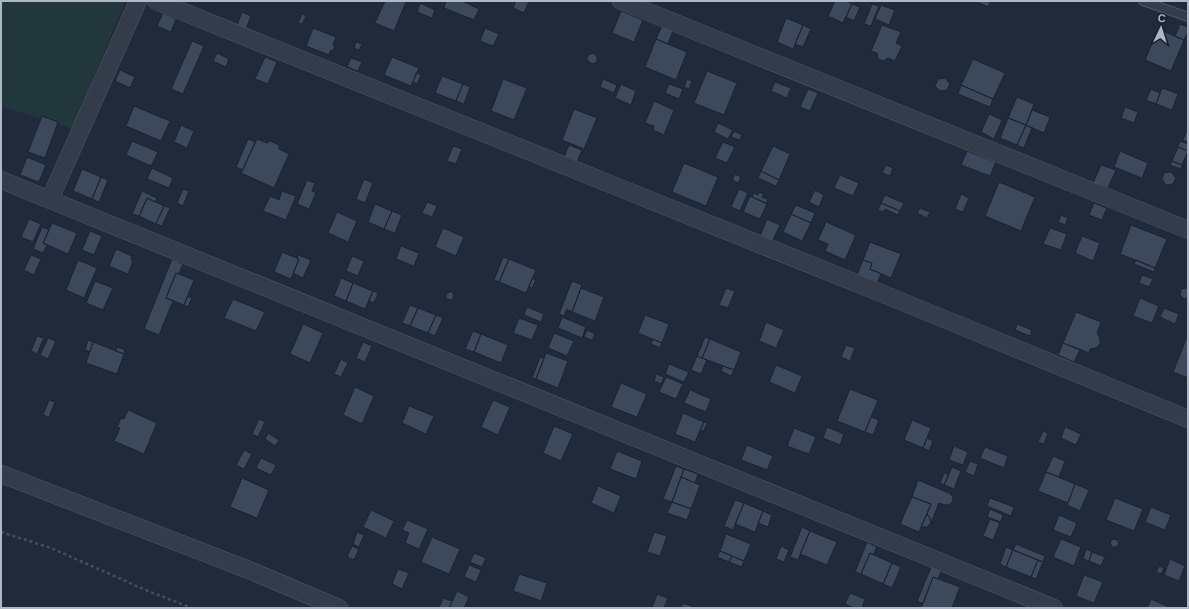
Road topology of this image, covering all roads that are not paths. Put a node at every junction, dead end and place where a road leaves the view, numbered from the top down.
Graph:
1 (138, 1) edge
2 (156, 1) edge
3 (621, 1) edge
4 (1143, 1) edge
5 (1188, 17) edge
6 (1, 180) edge
7 (50, 199) junction
8 (1188, 230) edge
9 (1188, 419) edge
10 (1, 474) edge
11 (340, 608) edge
12 (1054, 608) edge

1 - 7 street
2 - 9 street
3 - 8 street
4 - 5 lane
6 - 7 street
7 - 12 street
10 - 11 street

